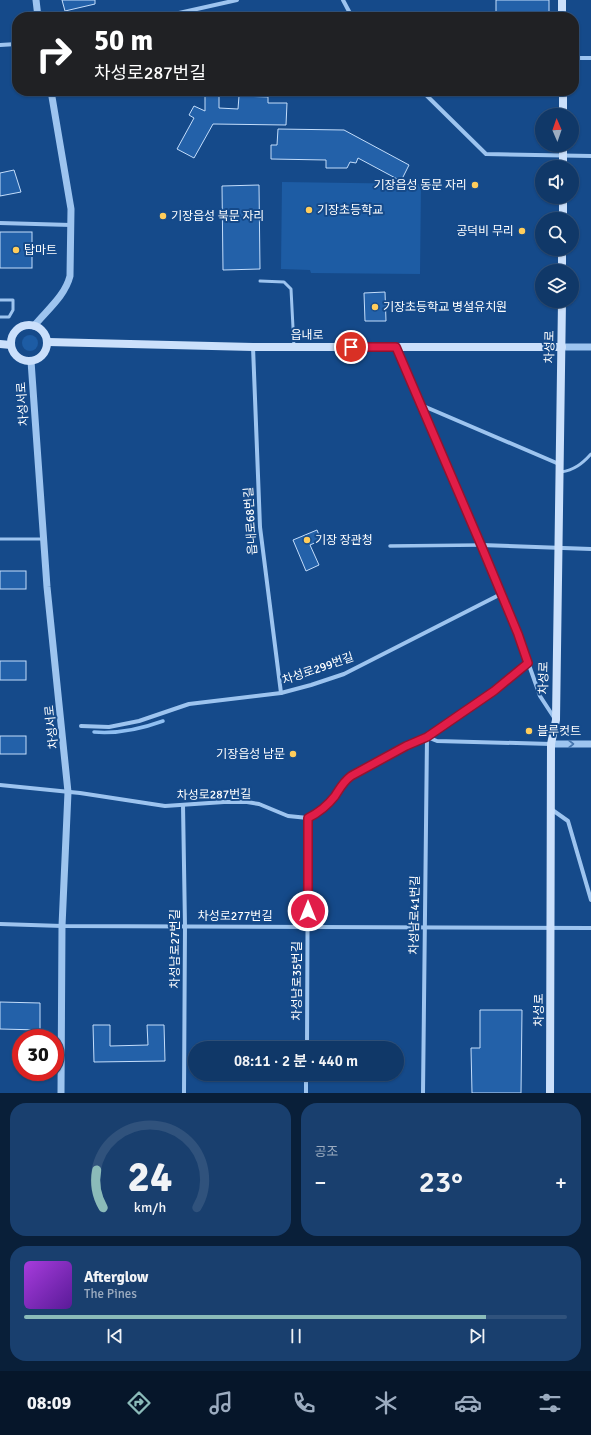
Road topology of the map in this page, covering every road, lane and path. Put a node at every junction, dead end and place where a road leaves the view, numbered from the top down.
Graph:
1 (36, 0) edge
2 (236, 0) edge
3 (343, 0) edge
4 (562, 0) edge
5 (37, 12) edge
6 (183, 12) edge
7 (349, 12) edge
8 (562, 12) edge
9 (12, 44) edge
10 (0, 45) edge
11 (579, 58) edge
12 (591, 58) edge
13 (52, 96) edge
14 (427, 96) edge
15 (563, 96) edge
16 (563, 108) edge
17 (563, 152) edge
18 (563, 156) junction
19 (591, 156) edge
20 (563, 160) edge
21 (0, 223) edge
22 (72, 225) junction
23 (260, 281) dead end
24 (0, 300) edge
25 (562, 308) edge
26 (0, 317) edge
27 (34, 326) junction
28 (48, 342) junction
29 (0, 344) edge
30 (11, 345) junction
31 (253, 347) junction
32 (294, 347) junction
33 (396, 347) junction
34 (562, 347) junction
35 (591, 347) edge
36 (31, 361) junction
37 (420, 404) junction
38 (591, 454) edge
39 (560, 468) junction
40 (0, 538) edge
41 (44, 539) junction
42 (481, 545) junction
43 (390, 546) dead end
44 (558, 548) junction
45 (591, 549) edge
46 (501, 594) junction
47 (528, 663) junction
48 (280, 693) junction
49 (556, 720) junction
50 (81, 726) dead end
51 (427, 737) junction
52 (552, 744) junction
53 (591, 744) edge
54 (0, 785) edge
55 (68, 792) junction
56 (184, 805) junction
57 (551, 808) junction
58 (308, 818) junction
59 (591, 900) edge
60 (0, 924) edge
61 (62, 926) junction
62 (186, 926) junction
63 (308, 926) junction
64 (424, 927) junction
65 (551, 927) junction
66 (591, 928) edge
67 (307, 1041) edge
68 (306, 1081) edge
69 (61, 1093) edge
70 (184, 1093) edge
71 (306, 1093) edge
72 (424, 1093) edge
73 (550, 1093) edge

1 - 5 street
2 - 6 street
3 - 7 street
4 - 8 main road
9 - 10 street
11 - 12 street
13 - 22 street
14 - 18 street
15 - 16 main road
17 - 18 main road
18 - 19 street
18 - 20 main road
21 - 22 street
22 - 27 street
23 - 32 lane
24 - 26 lane
25 - 34 main road, 차성로
27 - 28 main road
27 - 30 main road
28 - 31 main road, 읍내로
28 - 36 main road
29 - 30 main road
30 - 36 main road
31 - 32 main road, 읍내로
31 - 48 street, 읍내로68번길
32 - 33 main road, 읍내로
33 - 34 main road, 읍내로
33 - 37 street
34 - 35 street, 읍내로
34 - 39 main road, 차성로
36 - 41 street, 차성서로
37 - 39 street
37 - 42 street
38 - 39 lane
39 - 44 main road, 차성로
40 - 41 lane
41 - 55 street, 차성서로
42 - 43 street
42 - 44 street
42 - 46 street
44 - 45 street
44 - 49 main road, 차성로
46 - 47 street
46 - 48 street, 차성로299번길
47 - 49 street
47 - 51 street
48 - 50 street, 차성로299번길
49 - 52 main road, 차성로
51 - 52 street
51 - 58 street
51 - 64 street, 차성남로41번길
52 -> 53 street
52 - 57 main road, 차성로
54 - 55 street, 차성로287번길
55 - 56 street, 차성로287번길
55 - 61 street, 차성서로
56 - 58 street, 차성로287번길
56 - 62 street, 차성남로27번길
57 - 59 street
57 - 65 main road, 차성로
58 - 63 street, 차성남로35번길
60 - 61 street, 차성로277번길
61 - 62 street, 차성로277번길
61 - 69 street, 차성서로
62 - 63 street, 차성로277번길
62 - 70 street, 차성남로27번길
63 - 64 street, 차성로277번길
63 - 67 street, 차성남로35번길
64 - 65 street, 차성로277번길
64 - 72 street, 차성남로41번길
65 - 66 street
65 - 73 main road, 차성로
68 - 71 street

